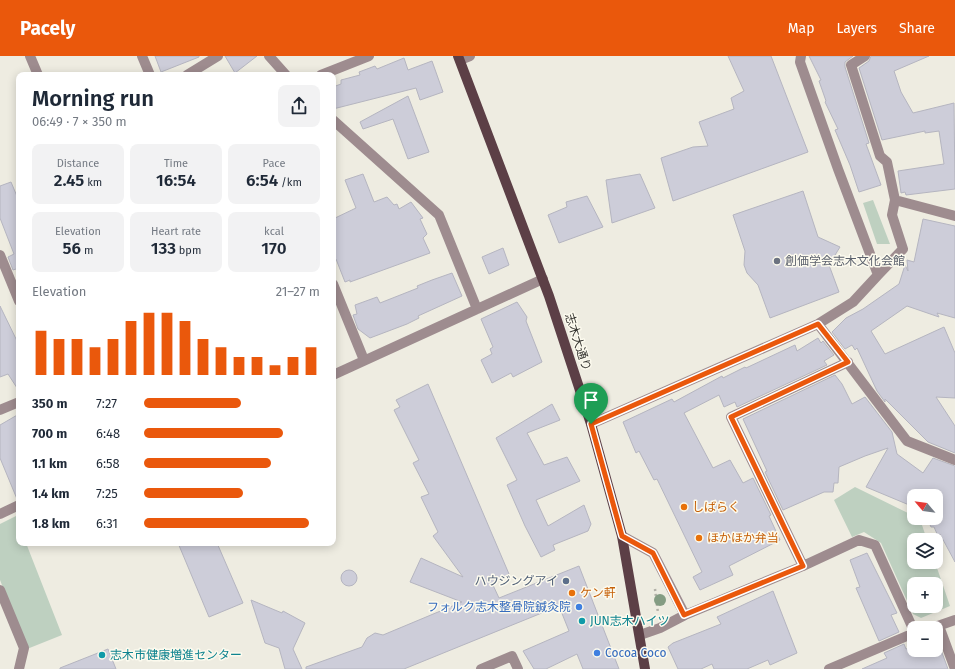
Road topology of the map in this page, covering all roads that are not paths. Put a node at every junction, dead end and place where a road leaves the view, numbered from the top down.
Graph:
1 (30, 56) edge
2 (142, 56) edge
3 (218, 56) edge
4 (269, 56) edge
5 (369, 56) edge
6 (801, 56) edge
7 (865, 56) edge
8 (462, 57) edge
9 (350, 59) edge
10 (37, 72) edge
11 (149, 72) edge
12 (193, 72) edge
13 (283, 72) edge
14 (326, 72) edge
15 (336, 123) edge
16 (895, 200) junction
17 (955, 216) edge
18 (0, 255) edge
19 (878, 275) junction
20 (543, 279) junction
21 (336, 291) edge
22 (16, 294) edge
23 (477, 309) junction
24 (818, 324) junction
25 (364, 360) junction
26 (848, 362) junction
27 (336, 374) edge
28 (16, 403) edge
29 (0, 410) edge
30 (591, 424) junction
31 (955, 460) edge
32 (16, 506) edge
33 (0, 514) edge
34 (622, 536) junction
35 (803, 566) junction
36 (0, 590) edge
37 (684, 615) junction
38 (955, 620) edge
39 (909, 621) edge
40 (943, 624) edge
41 (640, 635) junction
42 (907, 635) edge
43 (943, 642) edge
44 (20, 669) edge
45 (481, 669) edge
46 (518, 669) edge
47 (645, 669) edge
48 (829, 669) edge
49 (955, 669) edge

1 - 10 street
2 - 11 street
3 - 12 street
4 - 13 street
5 - 9 street
6 - 19 street
7 - 16 street
8 - 20 main road, 志木大通り
9 - 14 street
15 - 23 street
16 - 17 street
16 - 19 street
18 - 22 street
19 - 24 street
20 - 23 street
20 - 30 main road, 志木大通り
21 - 25 street
23 - 25 street
24 - 26 street
24 - 30 street
25 - 27 street
26 - 31 street
26 - 35 street
28 - 29 street
30 - 34 main road, 志木大通り
32 - 33 street
34 - 37 street
34 - 41 main road, 志木大通り
35 - 37 street
35 - 39 street
36 - 44 street
37 - 41 street
38 - 40 street
41 - 47 main road, 志木大通り
42 - 48 street
43 - 49 street
45 - 46 street

